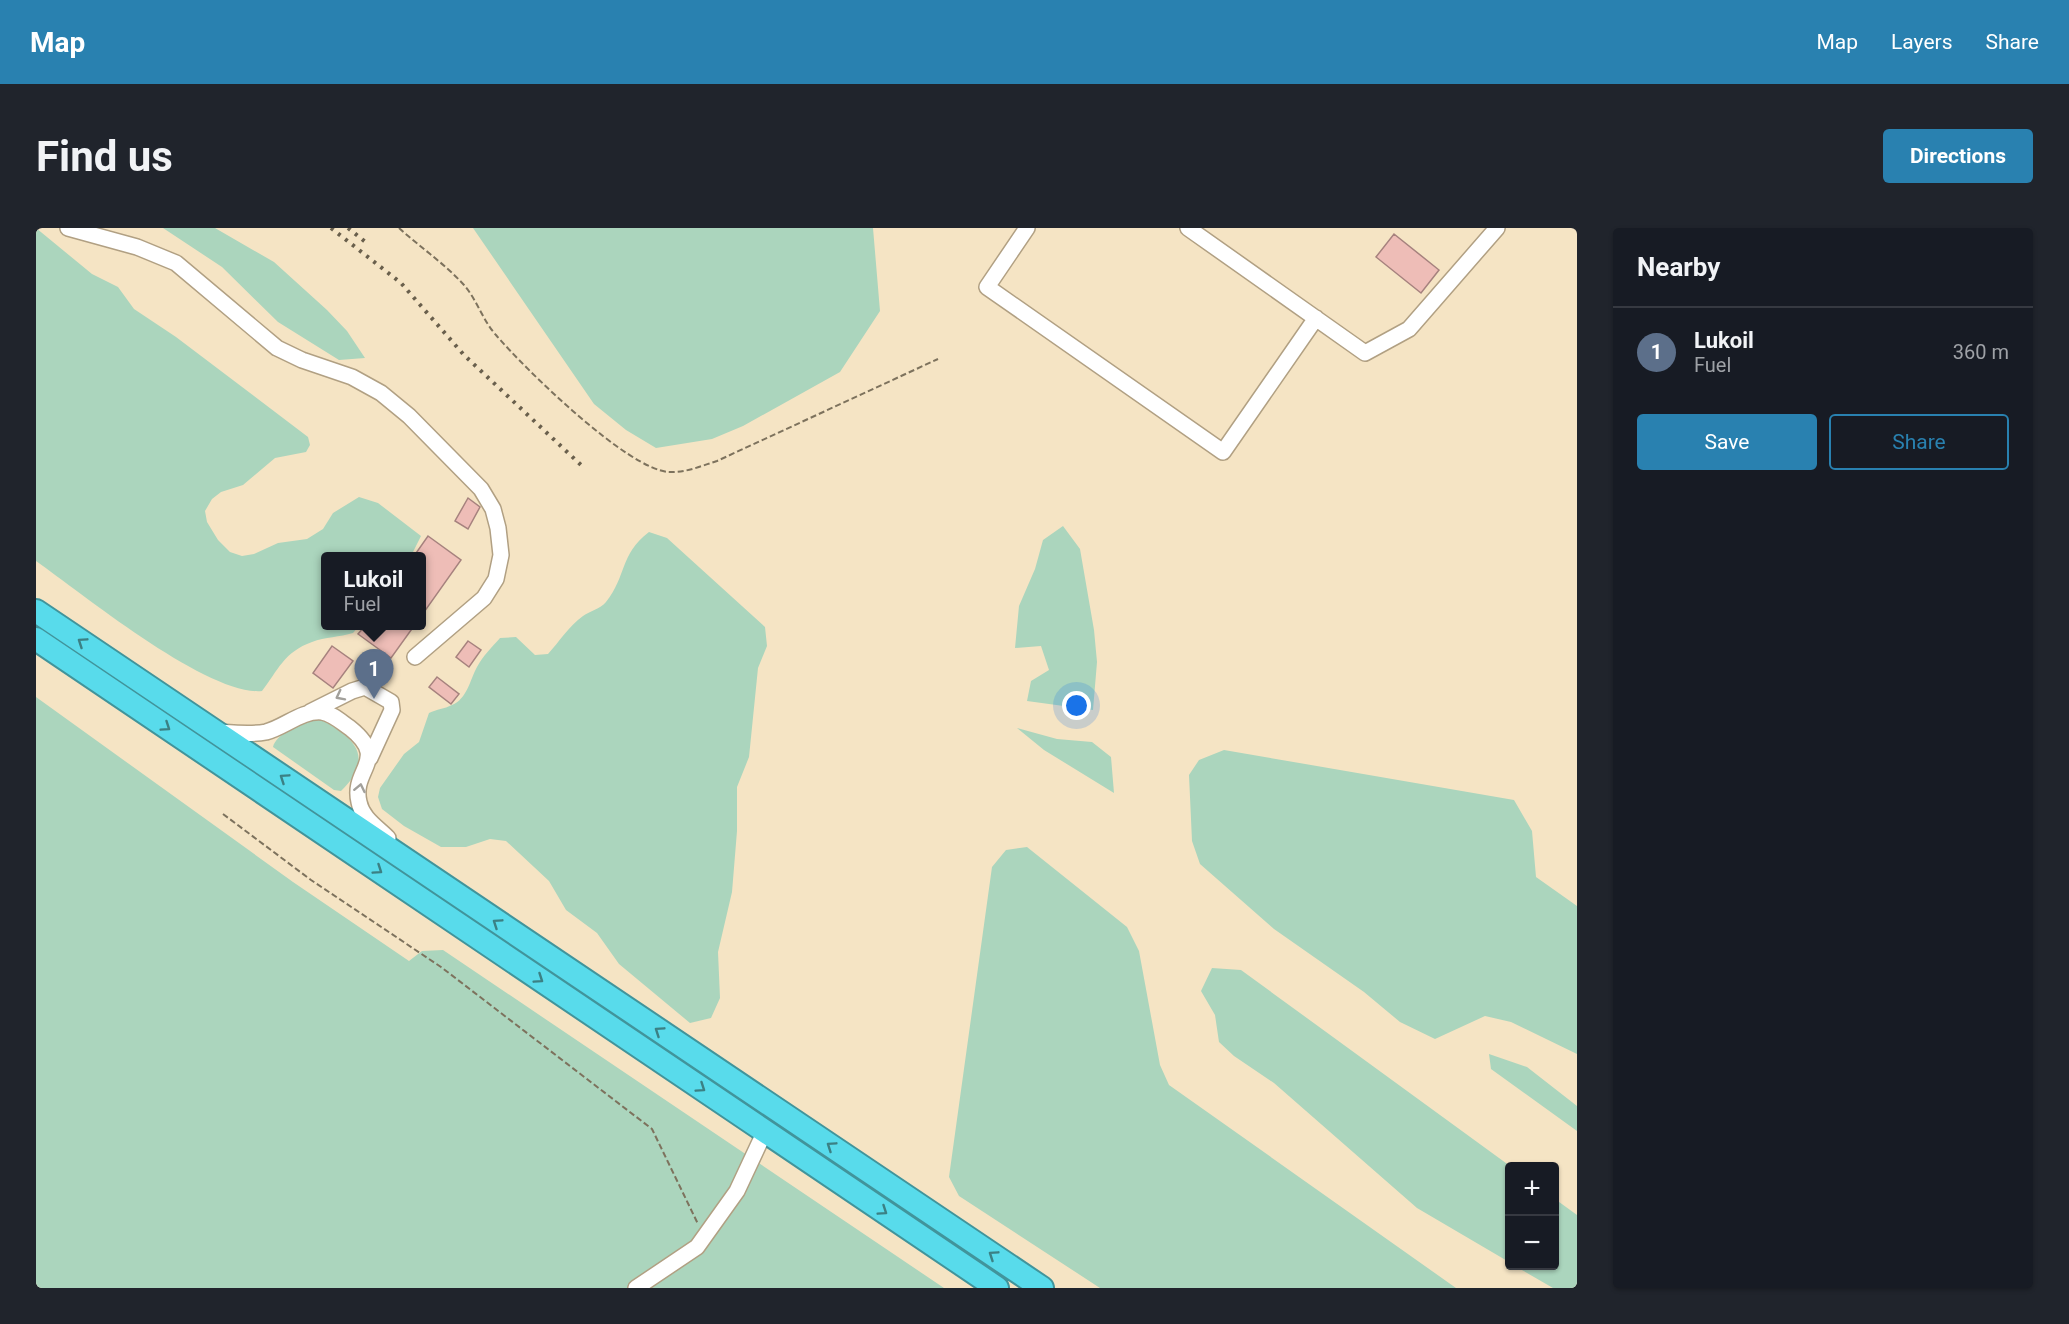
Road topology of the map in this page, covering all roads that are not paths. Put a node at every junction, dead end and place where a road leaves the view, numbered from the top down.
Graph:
1 (68, 228) edge
2 (1027, 228) edge
3 (1188, 228) edge
4 (1497, 228) edge
5 (1316, 318) junction
6 (36, 611) edge
7 (36, 639) edge
8 (415, 657) dead end
9 (306, 714) junction
10 (217, 732) junction
11 (369, 761) junction
12 (431, 879) junction
13 (765, 1131) junction
14 (636, 1288) edge
15 (998, 1288) edge
16 (1041, 1288) edge

1 - 8 lane
2 - 5 lane
3 - 5 lane
4 - 5 lane
10 -> 6 highway
7 -> 13 highway
9 - 10 lane
9 - 11 lane
11 -> 9 lane
12 -> 10 highway
12 -> 11 lane
16 -> 12 highway
13 - 14 lane
13 -> 15 highway

